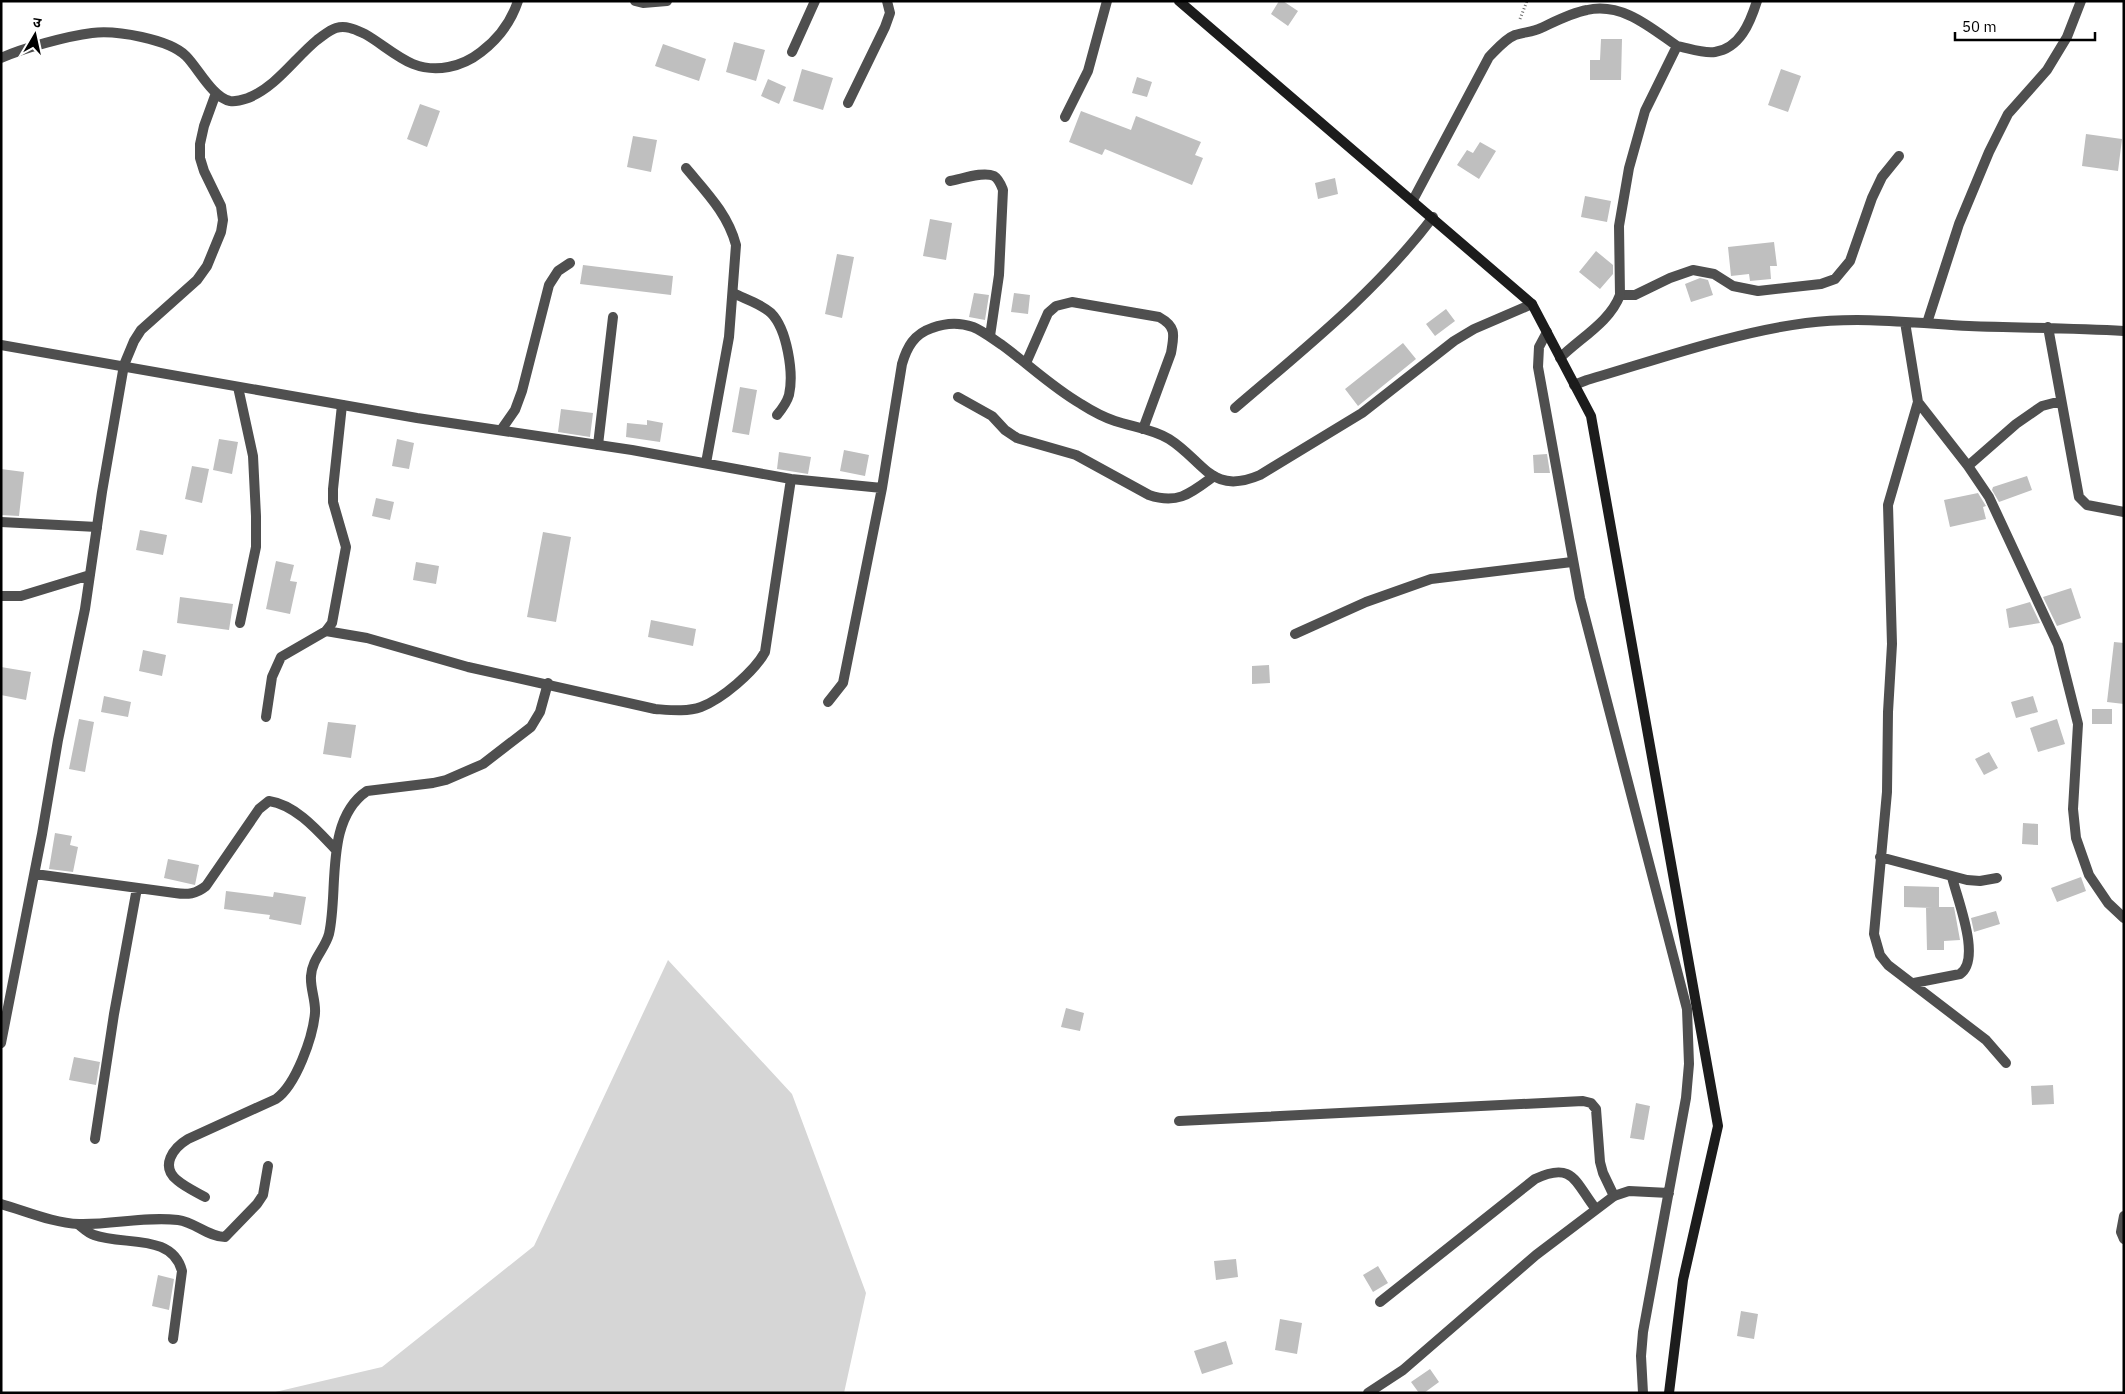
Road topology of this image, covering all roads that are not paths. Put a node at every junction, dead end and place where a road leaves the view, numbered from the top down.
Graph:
1 (518, 1) edge
2 (635, 1) edge
3 (668, 1) edge
4 (814, 1) edge
5 (887, 1) edge
6 (1107, 1) edge
7 (1179, 1) edge
8 (1756, 1) edge
9 (2081, 1) edge
10 (1677, 46) junction
11 (792, 52) dead end
12 (1, 58) edge
13 (216, 93) junction
14 (848, 103) dead end
15 (1065, 117) dead end
16 (1899, 156) dead end
17 (686, 168) dead end
18 (950, 181) dead end
19 (1413, 200) junction
20 (1433, 218) junction
21 (570, 263) dead end
22 (733, 293) junction
23 (1620, 295) junction
24 (1532, 304) junction
25 (613, 316) dead end
26 (1905, 322) junction
27 (1927, 323) junction
28 (2048, 327) junction
29 (2124, 331) edge
30 (1547, 332) junction
31 (990, 336) junction
32 (1, 345) edge
33 (1560, 358) junction
34 (1026, 363) junction
35 (124, 365) junction
36 (1574, 385) junction
37 (238, 387) junction
38 (958, 397) dead end
39 (2061, 401) junction
40 (1918, 402) junction
41 (342, 405) junction
42 (1235, 408) dead end
43 (777, 415) dead end
44 (1143, 429) junction
45 (501, 430) junction
46 (598, 445) junction
47 (706, 463) junction
48 (1968, 466) junction
49 (1214, 476) junction
50 (791, 479) junction
51 (882, 488) junction
52 (2124, 512) edge
53 (1, 522) edge
54 (96, 527) junction
55 (1572, 562) junction
56 (90, 575) junction
57 (1, 596) edge
58 (240, 623) dead end
59 (326, 631) junction
60 (1295, 634) dead end
61 (548, 684) junction
62 (828, 702) dead end
63 (266, 717) dead end
64 (336, 850) junction
65 (1880, 857) junction
66 (34, 874) junction
67 (1952, 877) junction
68 (1997, 878) dead end
69 (137, 888) junction
70 (2124, 918) edge
71 (1914, 983) junction
72 (1, 1043) edge
73 (2006, 1063) dead end
74 (1179, 1121) dead end
75 (95, 1139) dead end
76 (268, 1166) dead end
77 (1669, 1193) junction
78 (1614, 1196) junction
79 (205, 1197) dead end
80 (1, 1204) edge
81 (1596, 1208) junction
82 (2124, 1216) edge
83 (78, 1224) junction
84 (2124, 1239) edge
85 (1380, 1302) dead end
86 (173, 1339) dead end
87 (1368, 1393) edge
88 (1643, 1393) edge
89 (1669, 1393) edge

1 - 13 street
2 - 3 street
4 - 11 street
5 - 14 street
6 - 15 street
7 - 19 main road
8 - 10 street
9 - 27 street
10 - 19 street
10 - 23 street
12 - 13 street
13 - 35 street
16 - 23 street
17 - 22 street
18 - 31 street
19 - 20 main road
20 - 24 main road
20 - 42 street
21 - 45 street
22 - 43 street
22 - 47 street
23 - 33 street
24 - 30 main road
24 - 49 street
25 - 46 street
26 - 27 street
26 - 36 street
26 - 40 street
27 - 28 street
28 - 29 street
28 - 39 street
30 - 33 main road
30 - 55 street
31 - 34 street
31 - 51 street
32 - 35 street
33 - 36 main road
34 - 44 street
34 - 44 street
35 - 37 street
35 - 54 street
36 - 89 main road
37 - 41 street
37 - 58 street
38 - 49 street
39 - 48 street
39 - 52 street
40 - 48 street
40 - 65 street
41 - 45 street
41 - 59 street
44 - 49 street
45 - 46 street
46 - 47 street
47 - 50 street
48 - 70 street
50 - 51 street
50 - 61 street
51 - 62 street
53 - 54 street
54 - 56 street
55 - 60 street
55 - 77 street
56 - 57 street
56 - 66 street
59 - 61 street
59 - 63 street
61 - 64 street
64 - 69 street
64 - 79 street
65 - 67 street
65 - 71 street
66 - 69 street
66 - 72 street
67 - 68 street
67 - 71 street
69 - 75 street
71 - 73 street
74 - 78 street
76 - 83 street
77 - 78 street
77 - 88 street
78 - 81 street
80 - 83 street
81 - 85 street
81 - 87 street
82 - 84 street
83 - 86 street

